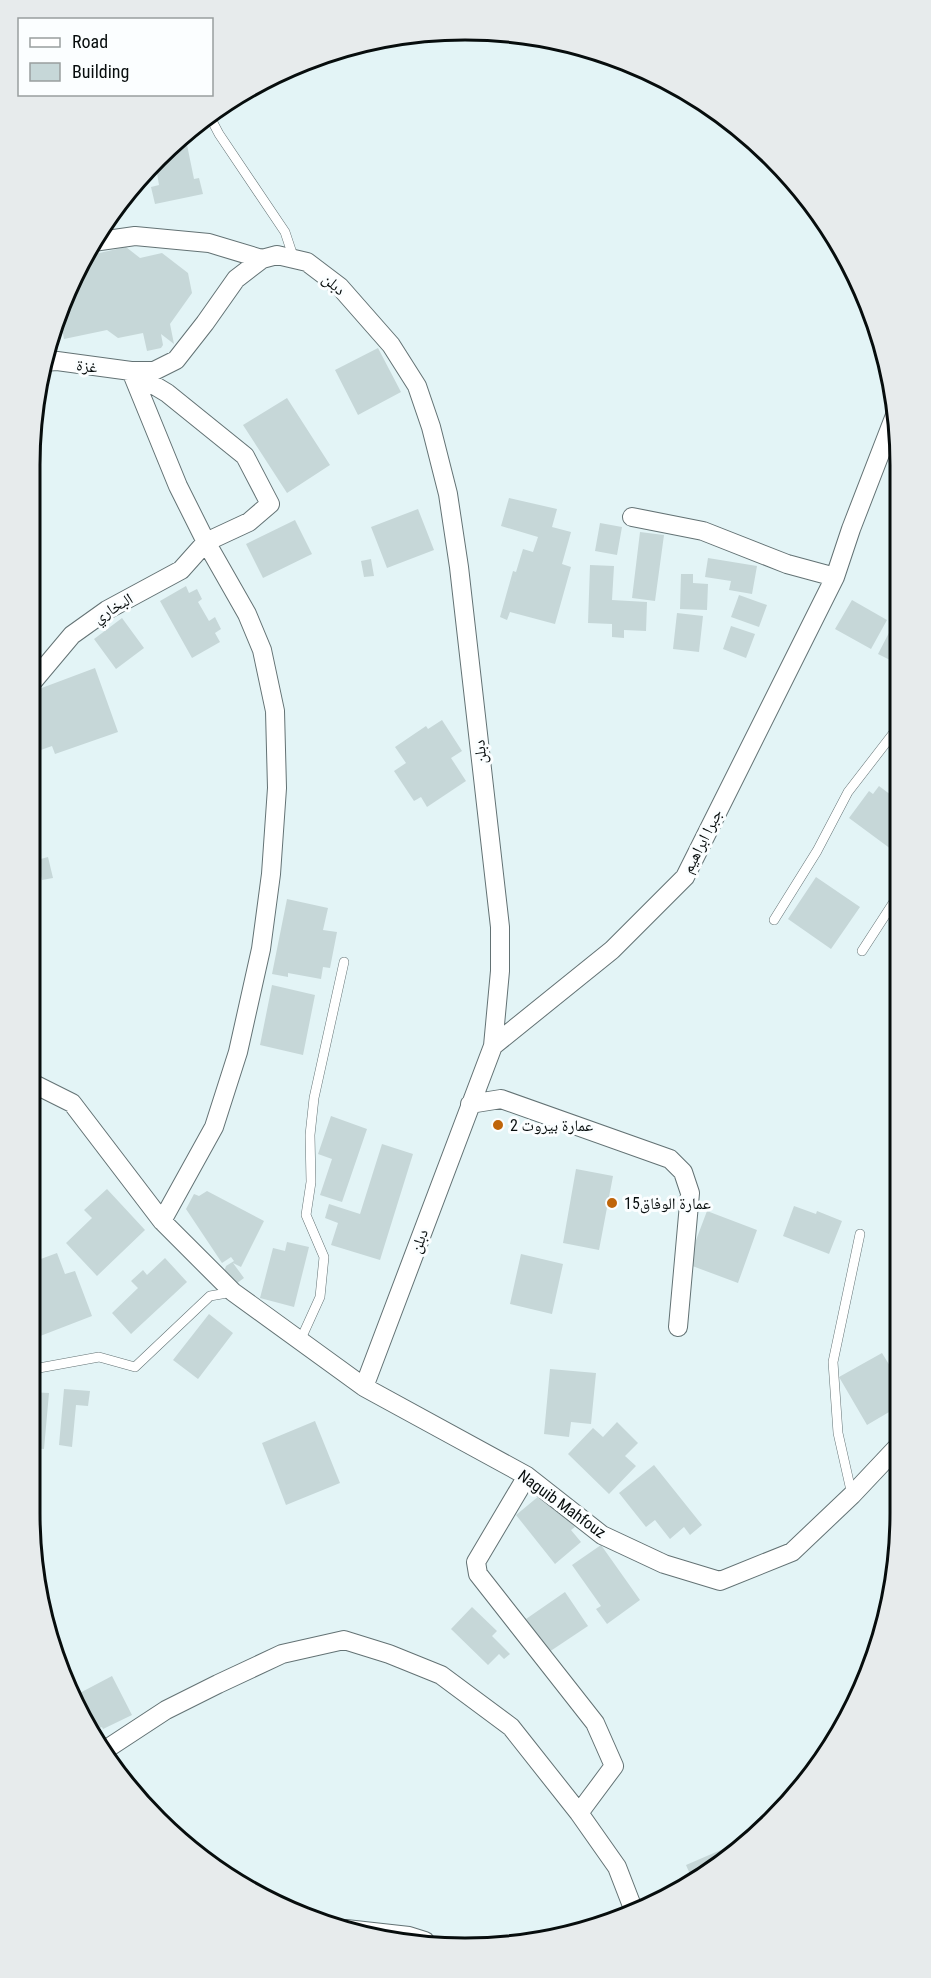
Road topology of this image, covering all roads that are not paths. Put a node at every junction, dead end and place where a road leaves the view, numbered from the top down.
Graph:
1 (213, 123) edge
2 (105, 240) edge
3 (262, 259) junction
4 (294, 259) junction
5 (54, 361) edge
6 (131, 371) junction
7 (889, 431) edge
8 (633, 517) dead end
9 (206, 542) junction
10 (835, 577) junction
11 (40, 673) edge
12 (890, 738) edge
13 (890, 908) edge
14 (774, 920) dead end
15 (862, 951) dead end
16 (344, 962) dead end
17 (493, 1046) junction
18 (40, 1087) edge
19 (470, 1104) junction
20 (162, 1221) junction
21 (860, 1234) dead end
22 (233, 1292) junction
23 (678, 1327) dead end
24 (300, 1341) junction
25 (40, 1368) edge
26 (364, 1387) junction
27 (890, 1455) edge
28 (527, 1476) junction
29 (852, 1495) junction
30 (110, 1746) edge
31 (579, 1813) junction
32 (630, 1904) edge

1 - 4 lane
2 - 3 street, دبلن
3 - 4 street, دبلن
3 - 6 street
4 - 17 street, دبلن
5 - 6 street, غزة
6 - 9 street
6 - 9 street
7 - 10 street, جبرا ابراهيم
8 - 10 street
9 - 11 street, البخاري
9 - 20 street
10 - 17 street, جبرا ابراهيم
12 - 14 lane
13 - 15 lane
16 - 24 lane
17 - 19 street, دبلن
18 - 20 street, Naguib Mahfouz
19 - 23 street
19 - 26 street, دبلن
20 - 22 street, Naguib Mahfouz
21 - 29 lane
22 - 24 street, Naguib Mahfouz
22 - 25 lane
24 - 26 street, Naguib Mahfouz
26 - 28 street, Naguib Mahfouz
27 - 29 street, Naguib Mahfouz
28 - 29 street, Naguib Mahfouz
28 - 31 street
30 - 31 street
31 - 32 street

